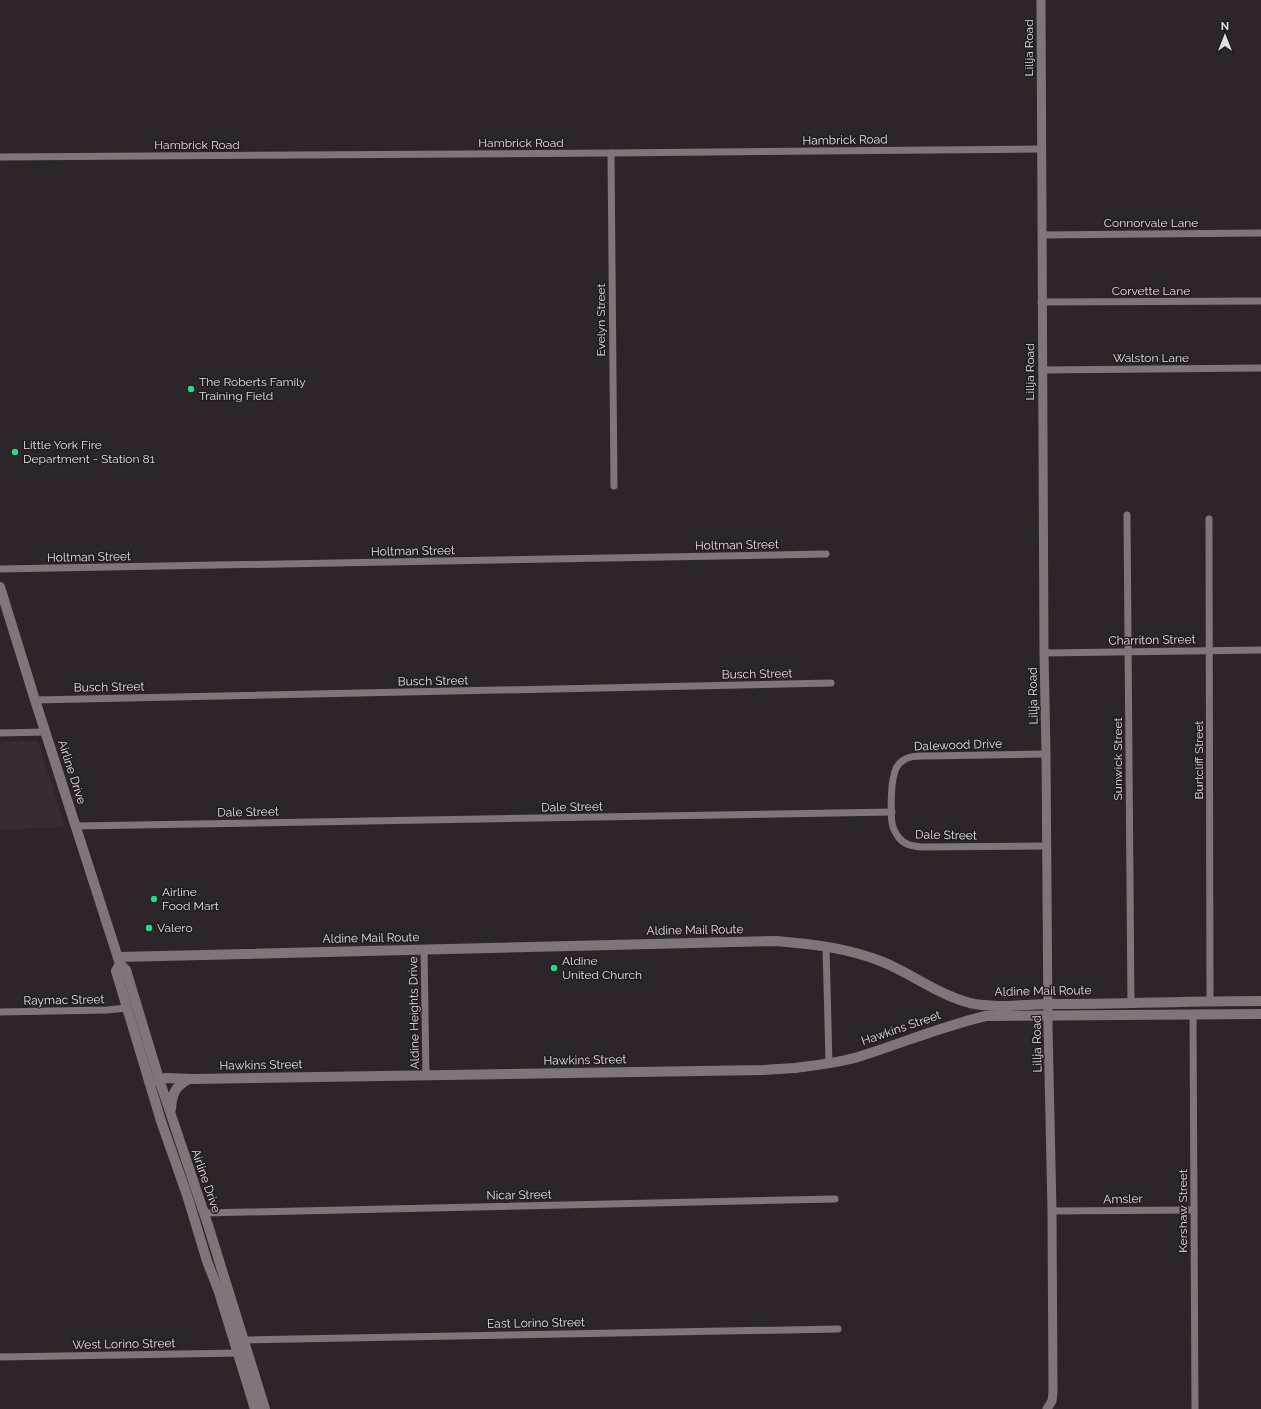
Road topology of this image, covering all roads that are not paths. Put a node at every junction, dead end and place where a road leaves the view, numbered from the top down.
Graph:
1 (1041, 0) edge
2 (1041, 149) junction
3 (611, 153) junction
4 (0, 157) edge
5 (1261, 233) edge
6 (1042, 235) junction
7 (1261, 301) edge
8 (1042, 302) junction
9 (1261, 368) edge
10 (1042, 370) junction
11 (614, 486) dead end
12 (1127, 515) dead end
13 (1209, 518) dead end
14 (826, 554) dead end
15 (0, 569) edge
16 (0, 587) edge
17 (1210, 650) junction
18 (1261, 650) edge
19 (1129, 651) junction
20 (1044, 653) junction
21 (831, 683) dead end
22 (35, 700) junction
23 (45, 732) junction
24 (0, 733) edge
25 (1046, 754) junction
26 (892, 812) junction
27 (76, 826) junction
28 (1046, 846) junction
29 (826, 946) junction
30 (424, 950) junction
31 (119, 960) junction
32 (1210, 1001) junction
33 (1261, 1001) edge
34 (1048, 1004) junction
35 (1130, 1004) junction
36 (127, 1008) junction
37 (0, 1012) edge
38 (1193, 1014) junction
39 (1261, 1014) edge
40 (1003, 1016) joint
41 (1048, 1016) junction
42 (829, 1063) junction
43 (426, 1075) junction
44 (189, 1079) junction
45 (154, 1080) junction
46 (171, 1118) junction
47 (835, 1199) dead end
48 (1194, 1210) junction
49 (1052, 1211) junction
50 (204, 1213) junction
51 (838, 1329) dead end
52 (239, 1340) junction
53 (243, 1353) junction
54 (0, 1356) edge
55 (255, 1409) edge
56 (265, 1409) edge
57 (1047, 1409) edge
58 (1195, 1409) edge

1 - 2 street, Lillja Road
2 - 3 street, Hambrick Road
2 - 6 street, Lillja Road
3 - 4 street, Hambrick Road
3 - 11 street, Evelyn Street
5 - 6 street, Connorvale Lane
6 - 8 street, Lillja Road
7 - 8 street, Corvette Lane
8 - 10 street, Lillja Road
9 - 10 street, Walston Lane
10 - 20 street, Lillja Road
12 - 19 street, Sunwick Street
13 - 17 street, Burtcliff Street
14 - 15 street, Holtman Street
16 - 22 main road, Airline Drive
17 - 18 street, Charriton Street
17 - 19 street, Charriton Street
17 - 32 street, Burtcliff Street
19 - 20 street, Charriton Street
19 - 35 street, Sunwick Street
20 - 25 street, Lillja Road
21 - 22 street, Busch Street
22 - 23 main road, Airline Drive
23 - 24 street
23 - 27 main road, Airline Drive
25 - 26 street, Dalewood Drive
25 - 28 street, Lillja Road
26 - 27 street, Dale Street
26 - 28 street, Dale Street
27 - 31 main road, Airline Drive
28 - 34 street, Lillja Road
29 - 30 main road, Aldine Mail Route
29 - 34 main road, Aldine Mail Route
29 - 42 street
30 - 31 main road, Aldine Mail Route
30 - 43 street, Aldine Heights Drive
31 - 36 main road, Airline Drive
31 - 45 main road, Airline Drive
32 - 33 main road, Aldine Mail Route
32 - 35 main road, Aldine Mail Route
34 - 35 main road, Aldine Mail Route
34 - 41 street, Lillja Road
36 - 37 street, Raymac Street
36 - 45 main road, Airline Drive
38 - 39 main road, Aldine Mail Route
38 - 41 main road, Aldine Mail Route
38 - 48 street, Kershaw Street
40 - 41 main road, Aldine Mail Route
40 - 42 main road, Hawkins Street
41 - 49 street, Lillja Road
42 - 43 main road, Hawkins Street
43 - 44 main road, Hawkins Street
44 - 45 main road, Hawkins Street
44 - 46 main road
45 - 46 main road, Airline Drive
45 - 52 main road, Airline Drive
46 - 50 main road, Airline Drive
47 - 50 street, Nicar Street
48 - 49 street, Amsler
48 - 58 street, Kershaw Street
49 - 57 street, Lillja Road
50 - 52 main road, Airline Drive
51 - 52 street, East Lorino Street
52 - 53 main road, Airline Drive
53 - 54 street, West Lorino Street
53 - 55 main road, Airline Drive
53 - 56 main road, Airline Drive

